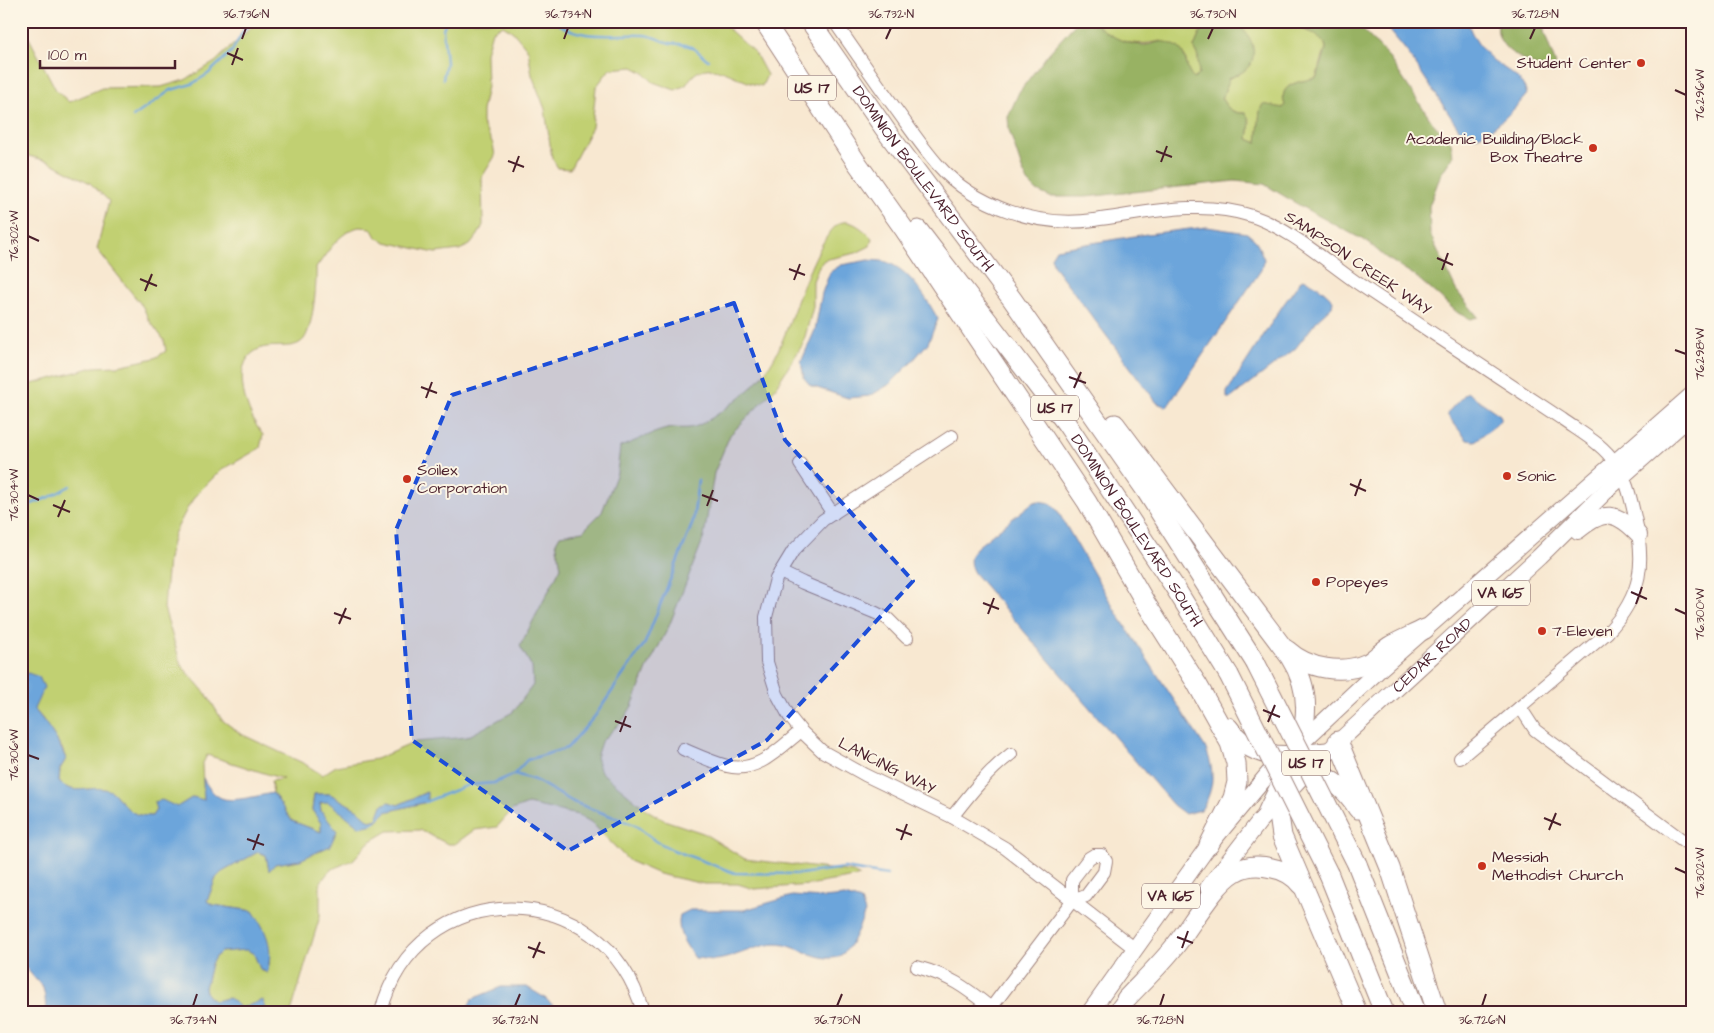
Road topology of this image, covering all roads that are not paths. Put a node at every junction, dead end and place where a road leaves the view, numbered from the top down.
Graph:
1 (764, 21) edge
2 (810, 21) edge
3 (834, 21) edge
4 (858, 157) junction
5 (1012, 299) junction
6 (1693, 394) edge
7 (1693, 414) edge
8 (952, 436) dead end
9 (800, 464) dead end
10 (1619, 469) junction
11 (832, 514) junction
12 (1639, 535) junction
13 (1539, 557) junction
14 (780, 572) junction
15 (1425, 629) junction
16 (907, 638) dead end
17 (1277, 641) junction
18 (1196, 684) junction
19 (1520, 707) junction
20 (1315, 728) joint
21 (801, 731) junction
22 (1332, 746) junction
23 (683, 749) dead end
24 (1011, 754) dead end
25 (1460, 758) dead end
26 (1293, 761) junction
27 (1282, 796) junction
28 (1268, 811) junction
29 (952, 817) junction
30 (1209, 845) junction
31 (1693, 848) edge
32 (1306, 892) junction
33 (1072, 901) junction
34 (1412, 937) junction
35 (1134, 948) junction
36 (917, 967) dead end
37 (1121, 1005) edge
38 (990, 1010) edge
39 (381, 1012) edge
40 (643, 1012) edge
41 (1090, 1012) edge
42 (1357, 1012) edge
43 (1384, 1012) edge
44 (1416, 1012) edge
45 (1437, 1012) edge

1 - 4 highway, DOMINION BOULEVARD SOUTH / US 17
2 - 5 highway, DOMINION BOULEVARD SOUTH / US 17
3 - 10 street, SAMPSON CREEK WAY
4 - 18 highway
4 - 43 highway, DOMINION BOULEVARD SOUTH / US 17, bridge
5 - 17 highway
5 - 44 highway, DOMINION BOULEVARD SOUTH / US 17, bridge
6 - 10 main road, CEDAR ROAD / VA 165
7 - 10 main road, CEDAR ROAD / VA 165
8 - 11 street, LANCING WAY
9 - 11 street
10 - 12 street
10 - 13 main road, CEDAR ROAD / VA 165
10 - 15 main road, CEDAR ROAD / VA 165
11 - 14 street, LANCING WAY
12 - 13 main road
12 - 19 street
13 - 22 main road, CEDAR ROAD / VA 165
14 - 16 street
14 - 21 street, LANCING WAY
15 - 17 highway
15 - 20 main road, CEDAR ROAD / VA 165
17 - 26 highway
18 - 26 highway
18 - 30 highway
19 - 25 street
19 - 31 street
20 - 26 highway
21 - 23 street
21 - 29 street, LANCING WAY
22 - 26 highway
22 - 34 highway
24 - 29 street
26 - 27 highway
26 - 28 highway
26 - 30 main road, VA 165
26 - 34 highway
27 - 28 main road, VA 165
27 - 32 highway
28 - 37 main road, VA 165
29 - 33 street, LANCING WAY
30 - 35 main road, VA 165
32 - 37 highway
32 - 42 highway
33 - 35 street, LANCING WAY
33 - 38 street
34 - 45 highway
35 - 41 main road, VA 165
36 - 38 street
39 - 40 street

